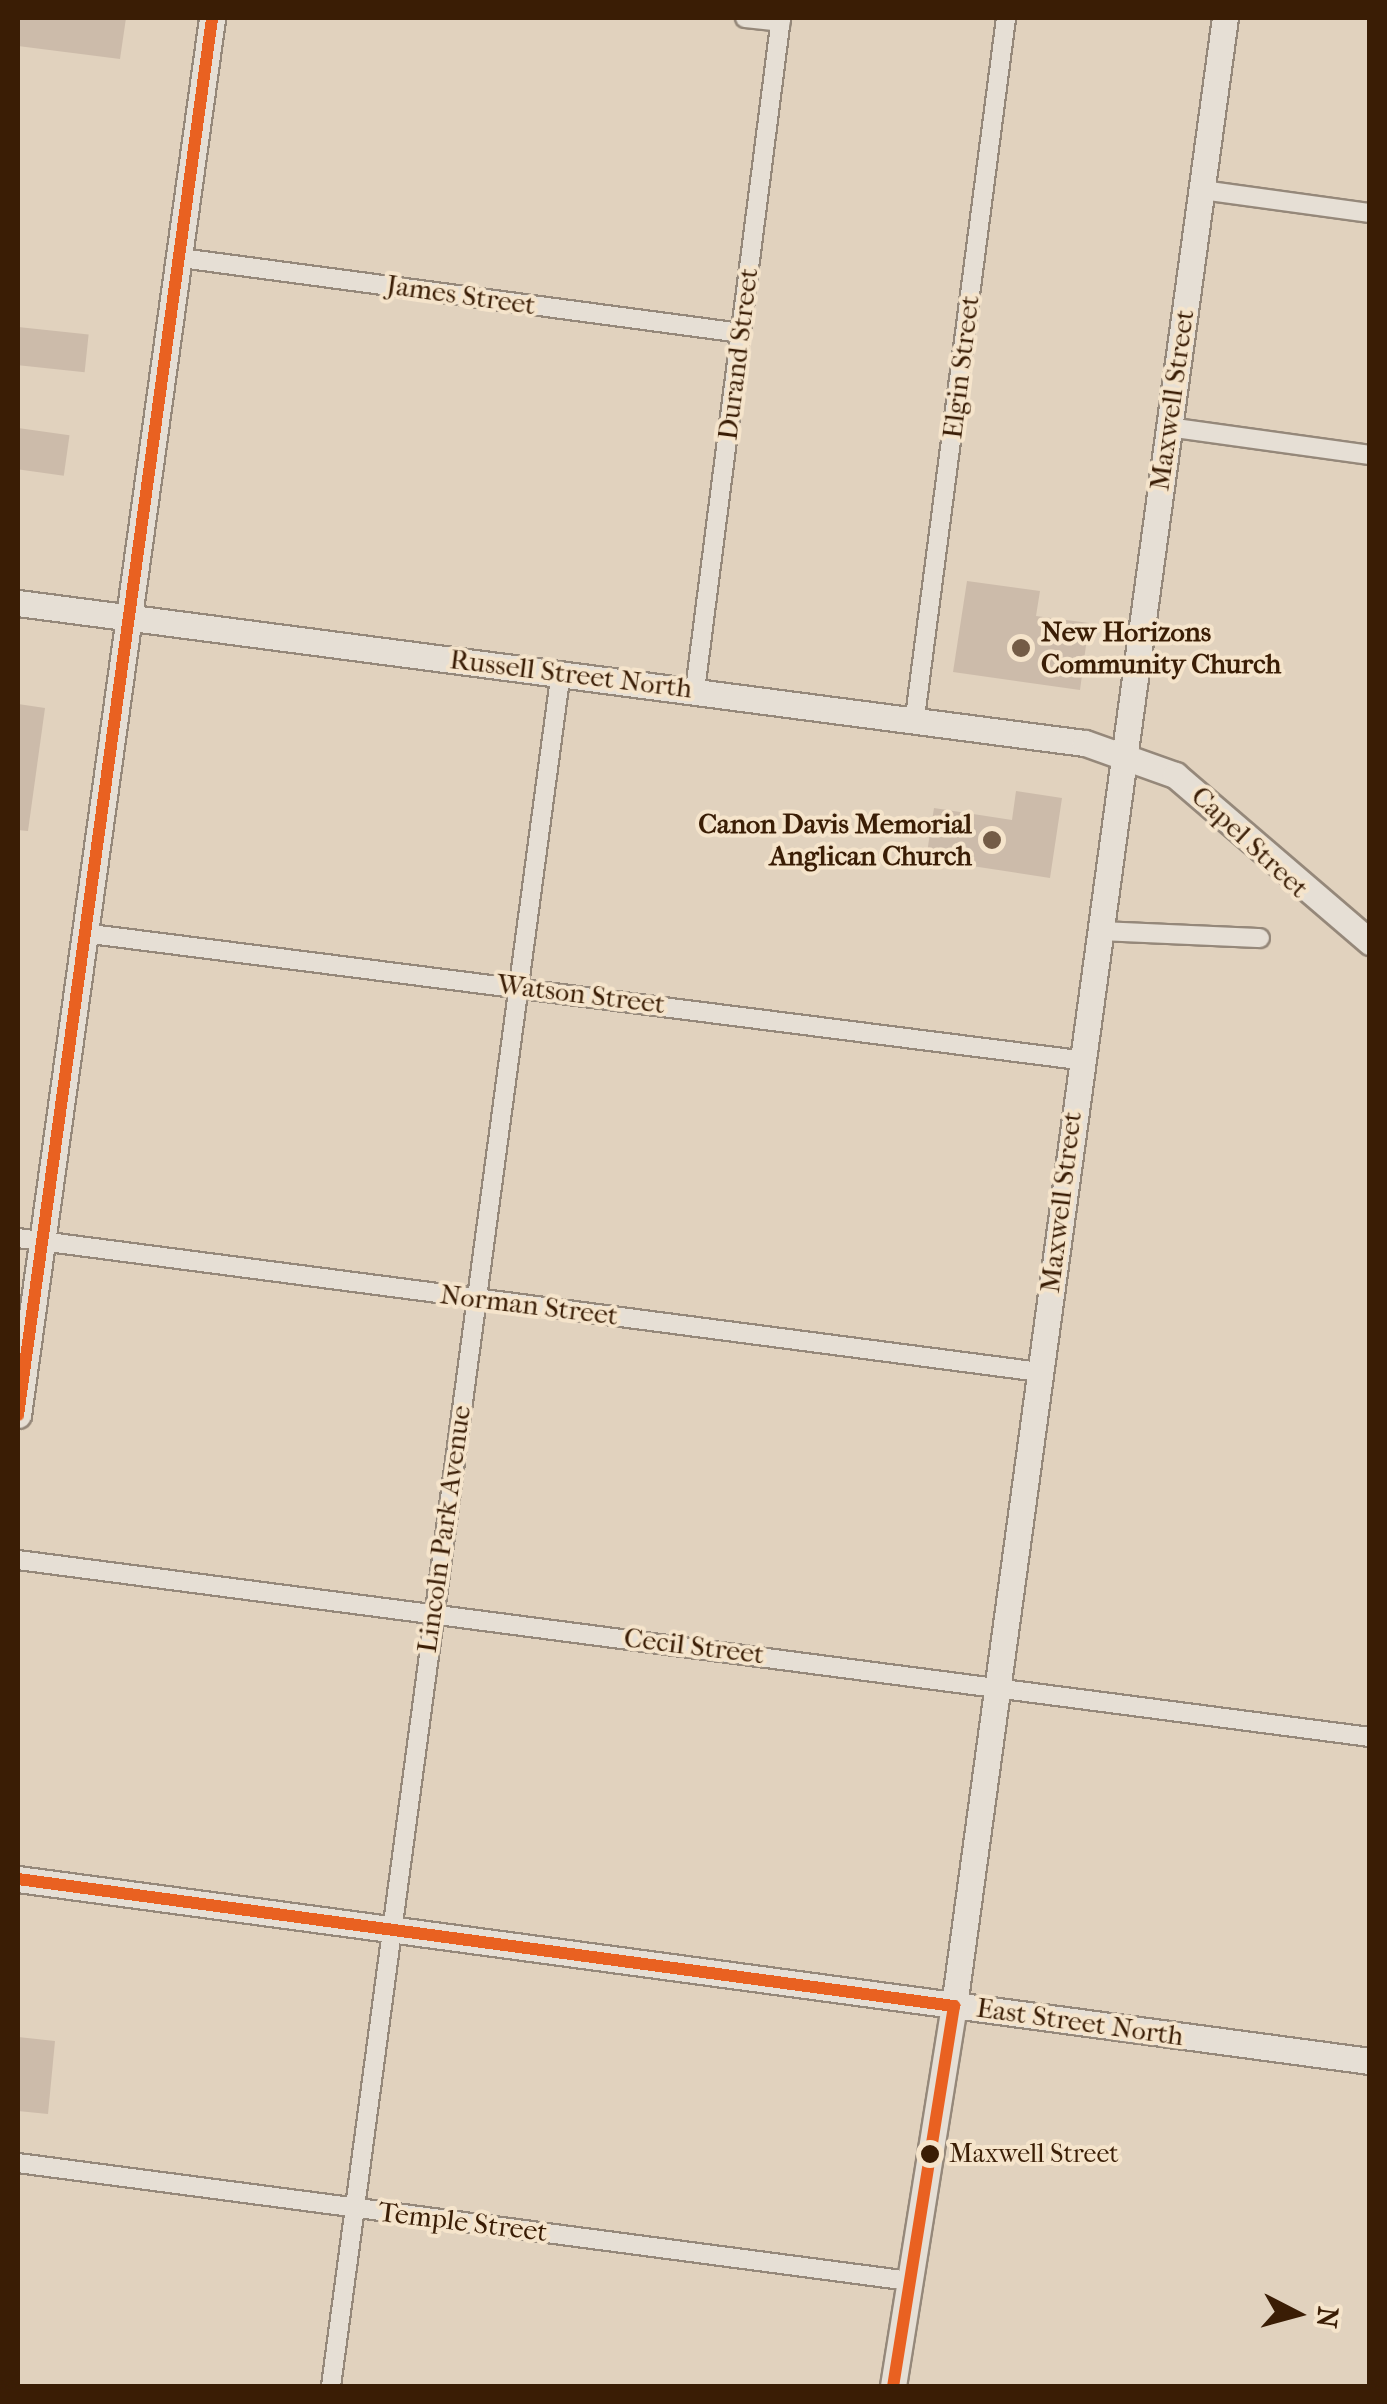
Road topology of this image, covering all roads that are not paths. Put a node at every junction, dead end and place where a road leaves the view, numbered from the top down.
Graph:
1 (212, 18) edge
2 (745, 18) edge
3 (1006, 18) edge
4 (1225, 18) edge
5 (781, 20) edge
6 (1202, 190) junction
7 (1370, 213) edge
8 (181, 258) junction
9 (741, 332) junction
10 (1168, 427) junction
11 (1370, 455) edge
12 (18, 603) edge
13 (128, 618) junction
14 (561, 672) junction
15 (695, 690) junction
16 (915, 717) junction
17 (1123, 754) junction
18 (1098, 931) junction
19 (82, 933) junction
20 (1260, 938) dead end
21 (1370, 942) edge
22 (518, 986) junction
23 (1078, 1060) junction
24 (29, 1240) edge
25 (477, 1298) junction
26 (1040, 1372) junction
27 (18, 1414) edge
28 (18, 1560) edge
29 (432, 1611) junction
30 (996, 1685) junction
31 (1370, 1737) edge
32 (18, 1879) edge
33 (390, 1930) junction
34 (954, 2006) junction
35 (1370, 2061) edge
36 (18, 2163) edge
37 (354, 2208) junction
38 (909, 2281) junction
39 (330, 2386) edge
40 (893, 2386) edge

1 - 8 street
2 - 5 street
3 - 16 street, Elgin Street
4 - 6 street, Maxwell Street
5 - 9 street, Durand Street
6 - 7 street
6 - 10 street, Maxwell Street
8 - 9 street, James Street
8 - 13 street
9 - 15 street, Durand Street
10 - 11 street
10 - 17 street, Maxwell Street
12 - 13 street, Russell Street North
13 - 14 street, Russell Street North
13 - 19 street
14 - 15 street, Russell Street North
14 - 22 street, Lincoln Park Avenue
15 - 16 street, Russell Street North
16 - 17 street, Russell Street North
17 - 18 street, Maxwell Street
17 - 21 street, Capel Street
18 - 20 street
18 - 23 street, Maxwell Street
19 - 22 street, Watson Street
19 - 24 street
22 - 23 street, Watson Street
22 - 25 street, Lincoln Park Avenue
23 - 26 street, Maxwell Street
24 - 25 street, Norman Street
24 - 27 street
25 - 26 street, Norman Street
25 - 29 street, Lincoln Park Avenue
26 - 30 street, Maxwell Street
28 - 29 street, Cecil Street
29 - 30 street, Cecil Street
29 - 33 street, Lincoln Park Avenue
30 - 31 street, Cecil Street
30 - 34 street, Maxwell Street
32 - 33 street, East Street North
33 - 34 street, East Street North
33 - 37 street, Lincoln Park Avenue
34 - 35 street, East Street North
34 - 38 street, Maxwell Street
36 - 37 street, Temple Street
37 - 38 street, Temple Street
37 - 39 street, Lincoln Park Avenue
38 - 40 street, Maxwell Street

